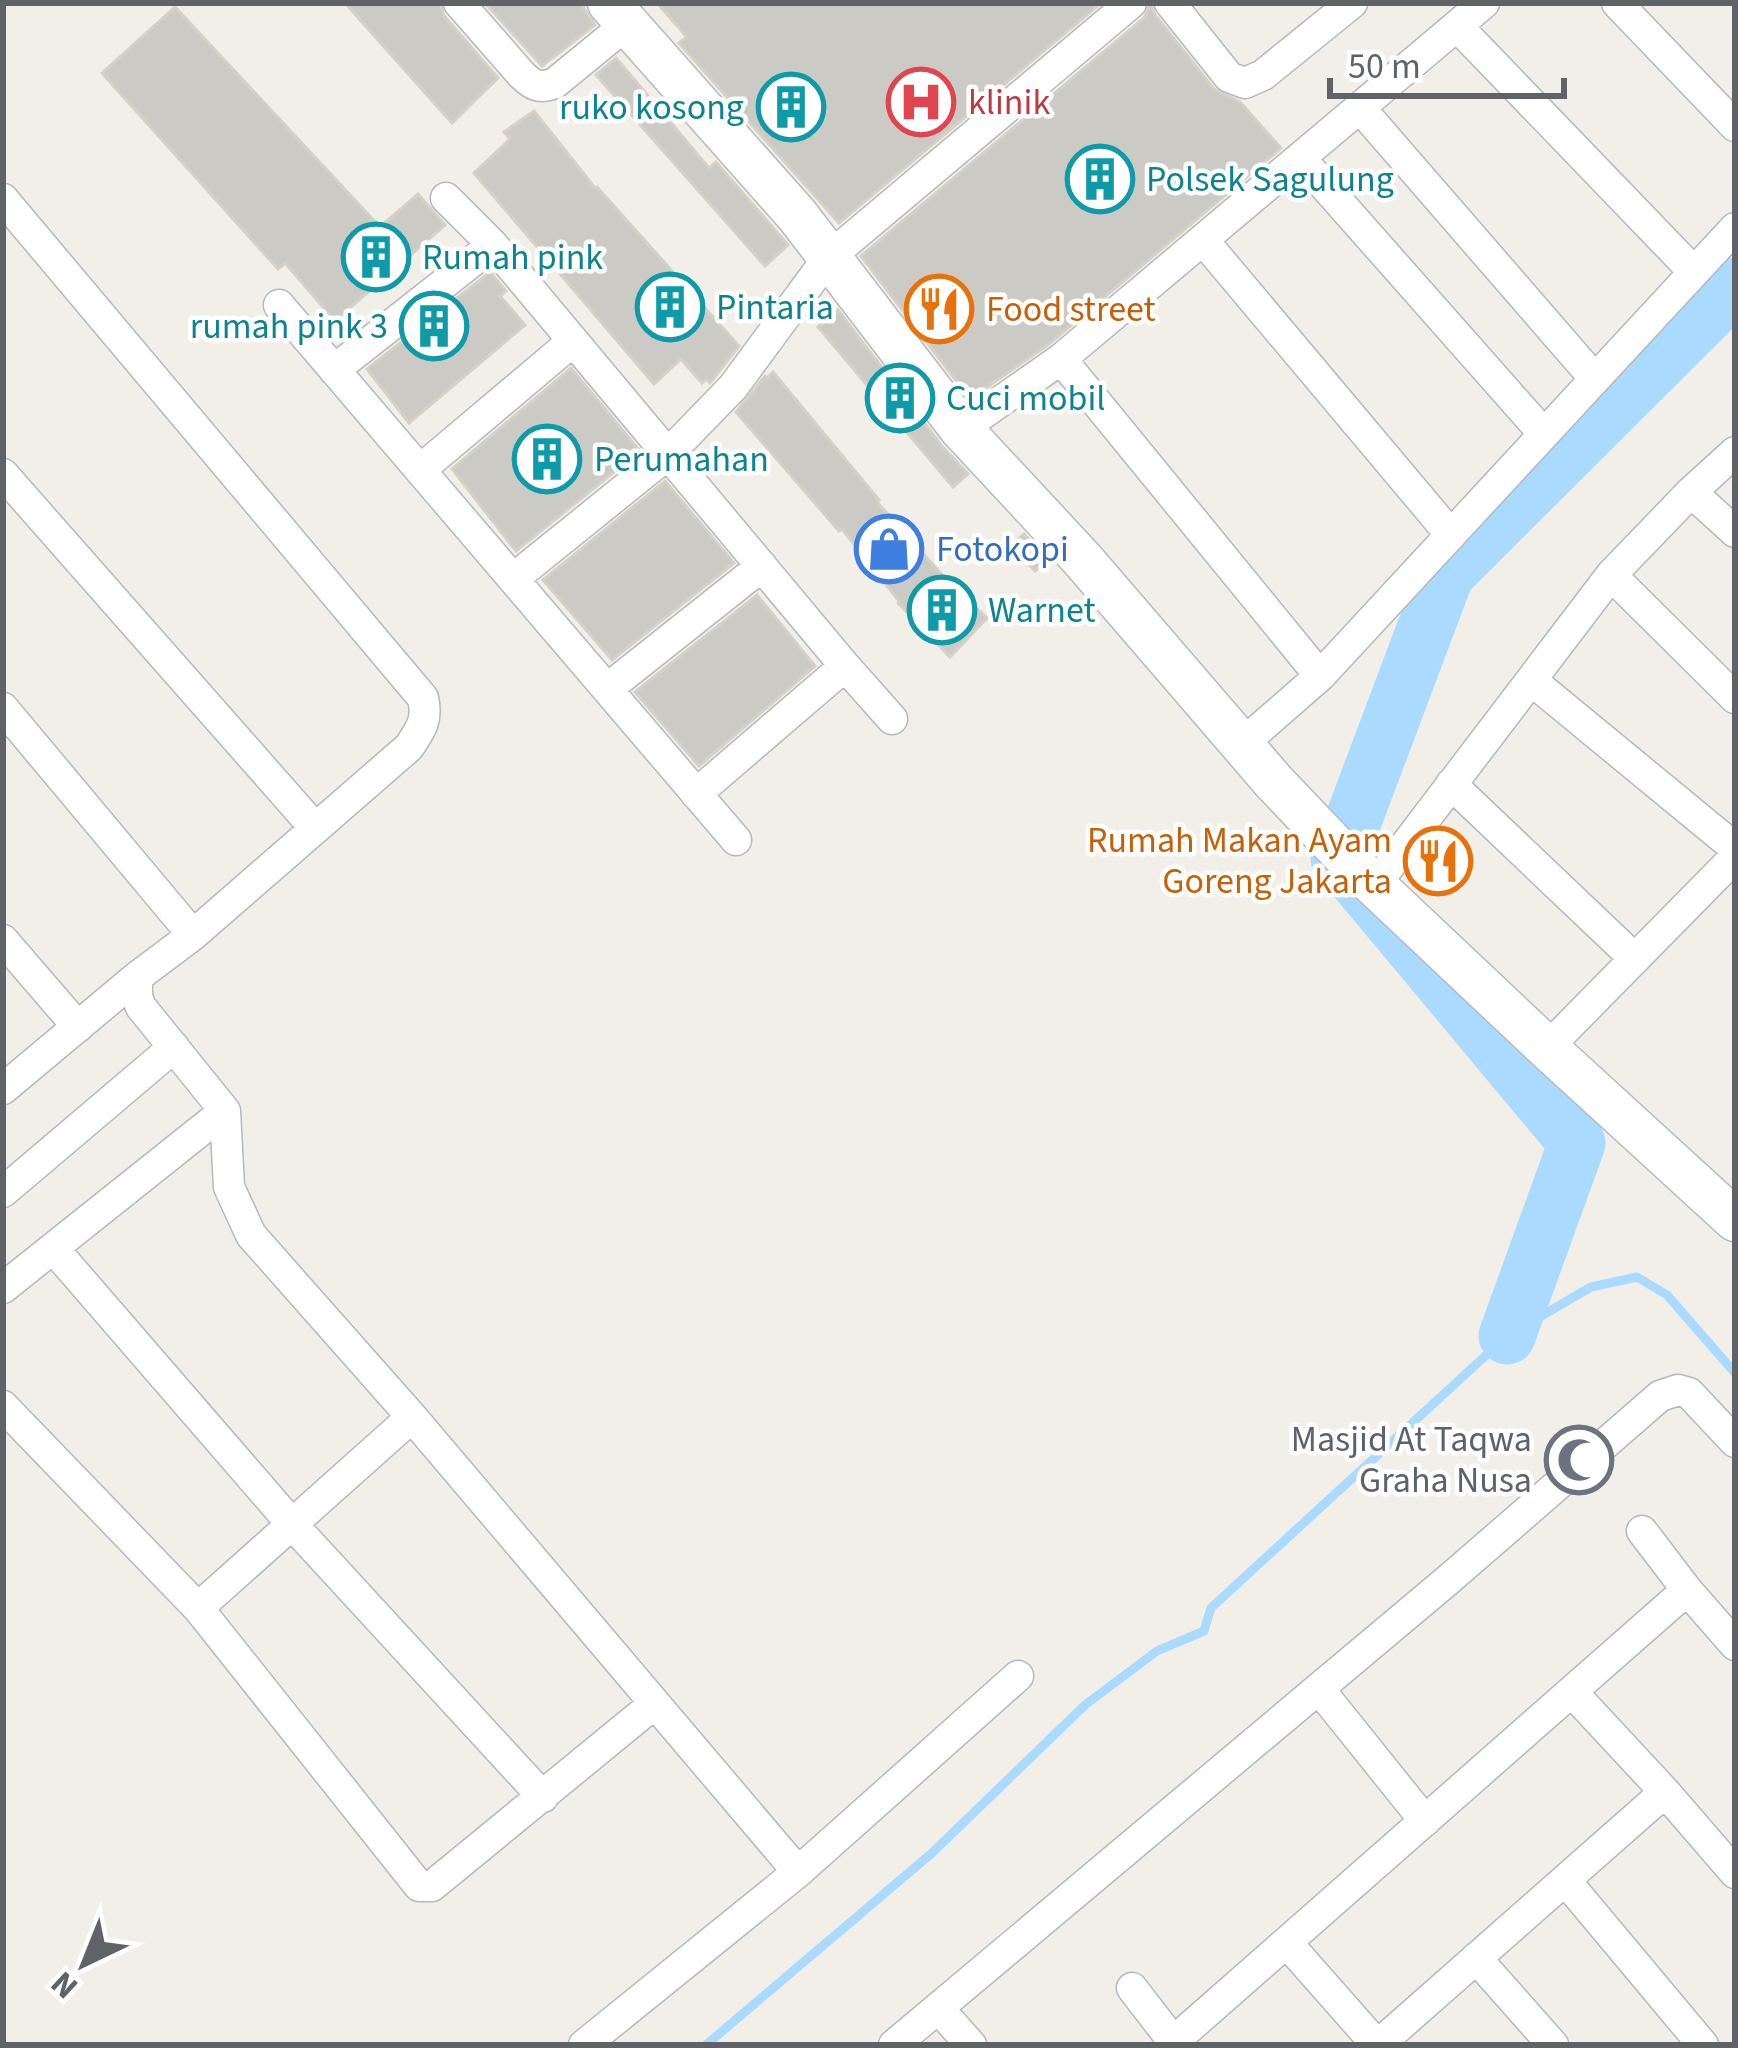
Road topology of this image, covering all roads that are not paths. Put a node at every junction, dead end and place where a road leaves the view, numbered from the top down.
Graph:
1 (459, 3) edge
2 (1131, 3) edge
3 (1170, 3) edge
4 (1352, 3) edge
5 (1484, 3) edge
6 (1618, 3) edge
7 (618, 14) edge
8 (1457, 26) junction
9 (1360, 108) junction
10 (1735, 126) edge
11 (1300, 158) junction
12 (3, 199) edge
13 (446, 199) dead end
14 (1735, 228) edge
15 (1203, 240) junction
16 (494, 245) junction
17 (828, 258) junction
18 (1694, 272) junction
19 (279, 304) dead end
20 (573, 341) junction
21 (1061, 359) junction
22 (334, 370) junction
23 (1595, 379) junction
24 (961, 429) junction
25 (1544, 434) junction
26 (1735, 452) edge
27 (668, 454) junction
28 (420, 470) junction
29 (3, 474) edge
30 (1691, 492) junction
31 (1735, 532) edge
32 (1451, 535) junction
33 (762, 566) junction
34 (1611, 575) junction
35 (513, 579) junction
36 (845, 667) junction
37 (1320, 676) junction
38 (1531, 680) junction
39 (607, 689) junction
40 (1735, 698) edge
41 (3, 708) edge
42 (892, 718) dead end
43 (1242, 744) junction
44 (1451, 784) junction
45 (696, 794) junction
46 (315, 829) junction
47 (736, 840) dead end
48 (1735, 848) edge
49 (1735, 857) edge
50 (1365, 875) junction
51 (193, 935) junction
52 (3, 940) edge
53 (1635, 958) junction
54 (137, 977) junction
55 (78, 1027) junction
56 (174, 1047) junction
57 (1546, 1048) junction
58 (3, 1089) edge
59 (225, 1111) junction
60 (3, 1192) edge
61 (1735, 1220) edge
62 (53, 1248) junction
63 (3, 1288) edge
64 (3, 1406) edge
65 (412, 1417) junction
66 (1735, 1442) edge
67 (291, 1523) junction
68 (1642, 1531) dead end
69 (1687, 1590) junction
70 (198, 1609) junction
71 (1735, 1645) edge
72 (1018, 1676) dead end
73 (1319, 1689) junction
74 (1572, 1692) junction
75 (654, 1704) junction
76 (1665, 1792) junction
77 (543, 1797) junction
78 (1425, 1821) junction
79 (798, 1873) junction
80 (1735, 1873) edge
81 (1565, 1880) junction
82 (1287, 1943) junction
83 (1476, 1958) junction
84 (1132, 1988) dead end
85 (938, 2008) junction
86 (1175, 2044) edge
87 (584, 2045) edge
88 (894, 2045) edge
89 (971, 2045) edge
90 (1378, 2045) edge
91 (1553, 2045) edge
92 (1703, 2045) edge

1 - 7 street
2 - 17 street
3 - 4 street
5 - 8 street
6 - 10 street
7 - 17 street
8 - 9 street
8 - 18 street
9 - 11 street
9 - 23 street
11 - 15 street
11 - 25 street
12 - 46 street
13 - 16 street
14 - 18 street
15 - 21 street
15 - 32 street
16 - 20 street
16 - 22 street
17 - 24 street
17 - 27 street
18 - 23 street
19 - 22 street
20 - 27 street
20 - 28 street
21 - 24 street
21 - 37 street
22 - 28 street
23 - 25 street
24 - 43 street
25 - 32 street
26 - 30 street
27 - 33 street
27 - 35 street
28 - 35 street
29 - 46 street
30 - 31 street
30 - 34 street
32 - 37 street
33 - 36 street
33 - 39 street
34 - 38 street
34 - 40 street
35 - 39 street
36 - 42 street
36 - 45 street
37 - 43 street
38 - 44 street
38 - 48 street
39 - 45 street
41 - 51 street
43 - 50 street
44 - 50 street
44 - 53 street
45 - 47 street
46 - 51 street
49 - 53 street
50 - 57 street
51 - 54 street
52 - 55 street
53 - 57 street
54 - 55 street
54 - 56 street
55 - 58 street
56 - 59 street
56 - 60 street
57 - 61 street
59 - 62 street
59 - 65 street
62 - 63 street
62 - 67 street
64 - 70 street
65 - 67 street
65 - 75 street
66 - 73 street
67 - 70 street
67 - 77 street
68 - 69 street
69 - 71 street
69 - 74 street
70 - 77 street
72 - 79 street
73 - 78 street
73 - 85 street
74 - 76 street
74 - 78 street
75 - 77 street
75 - 79 street
76 - 80 street
76 - 81 street
78 - 82 street
79 - 87 street
81 - 83 street
81 - 92 street
82 - 86 street
82 - 90 street
83 - 90 street
83 - 91 street
84 - 86 street
85 - 88 street
85 - 89 street

